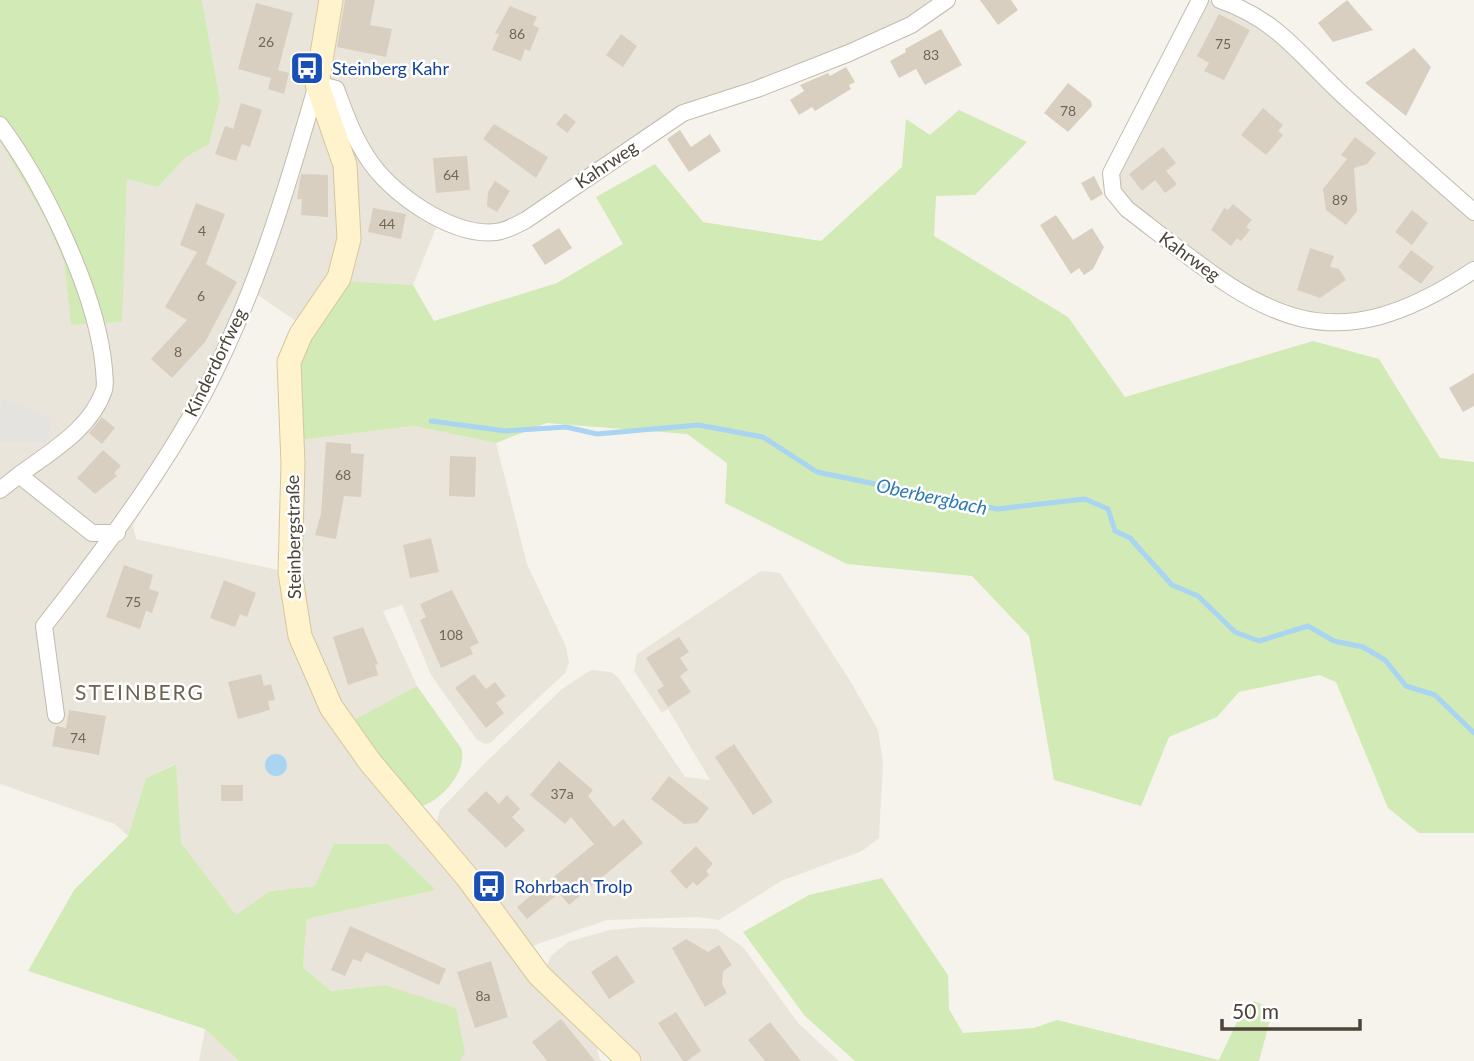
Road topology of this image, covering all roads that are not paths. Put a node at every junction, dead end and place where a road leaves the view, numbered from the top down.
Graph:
1 (331, 0) edge
2 (947, 0) edge
3 (1200, 0) edge
4 (1220, 0) edge
5 (317, 84) junction
6 (0, 125) edge
7 (1474, 212) edge
8 (1474, 270) edge
9 (19, 475) junction
10 (0, 490) edge
11 (117, 533) junction
12 (56, 715) dead end
13 (610, 1053) edge
14 (629, 1061) edge

1 - 5 main road
2 - 5 street, Kahrweg
3 - 8 street, Kahrweg
4 - 7 street
5 - 11 street, Kinderdorfweg
5 - 13 main road, Steinbergstraße
6 - 9 street
9 - 10 street
9 - 11 street
11 - 12 street, Kinderdorfweg
13 - 14 main road, Steinbergstraße

